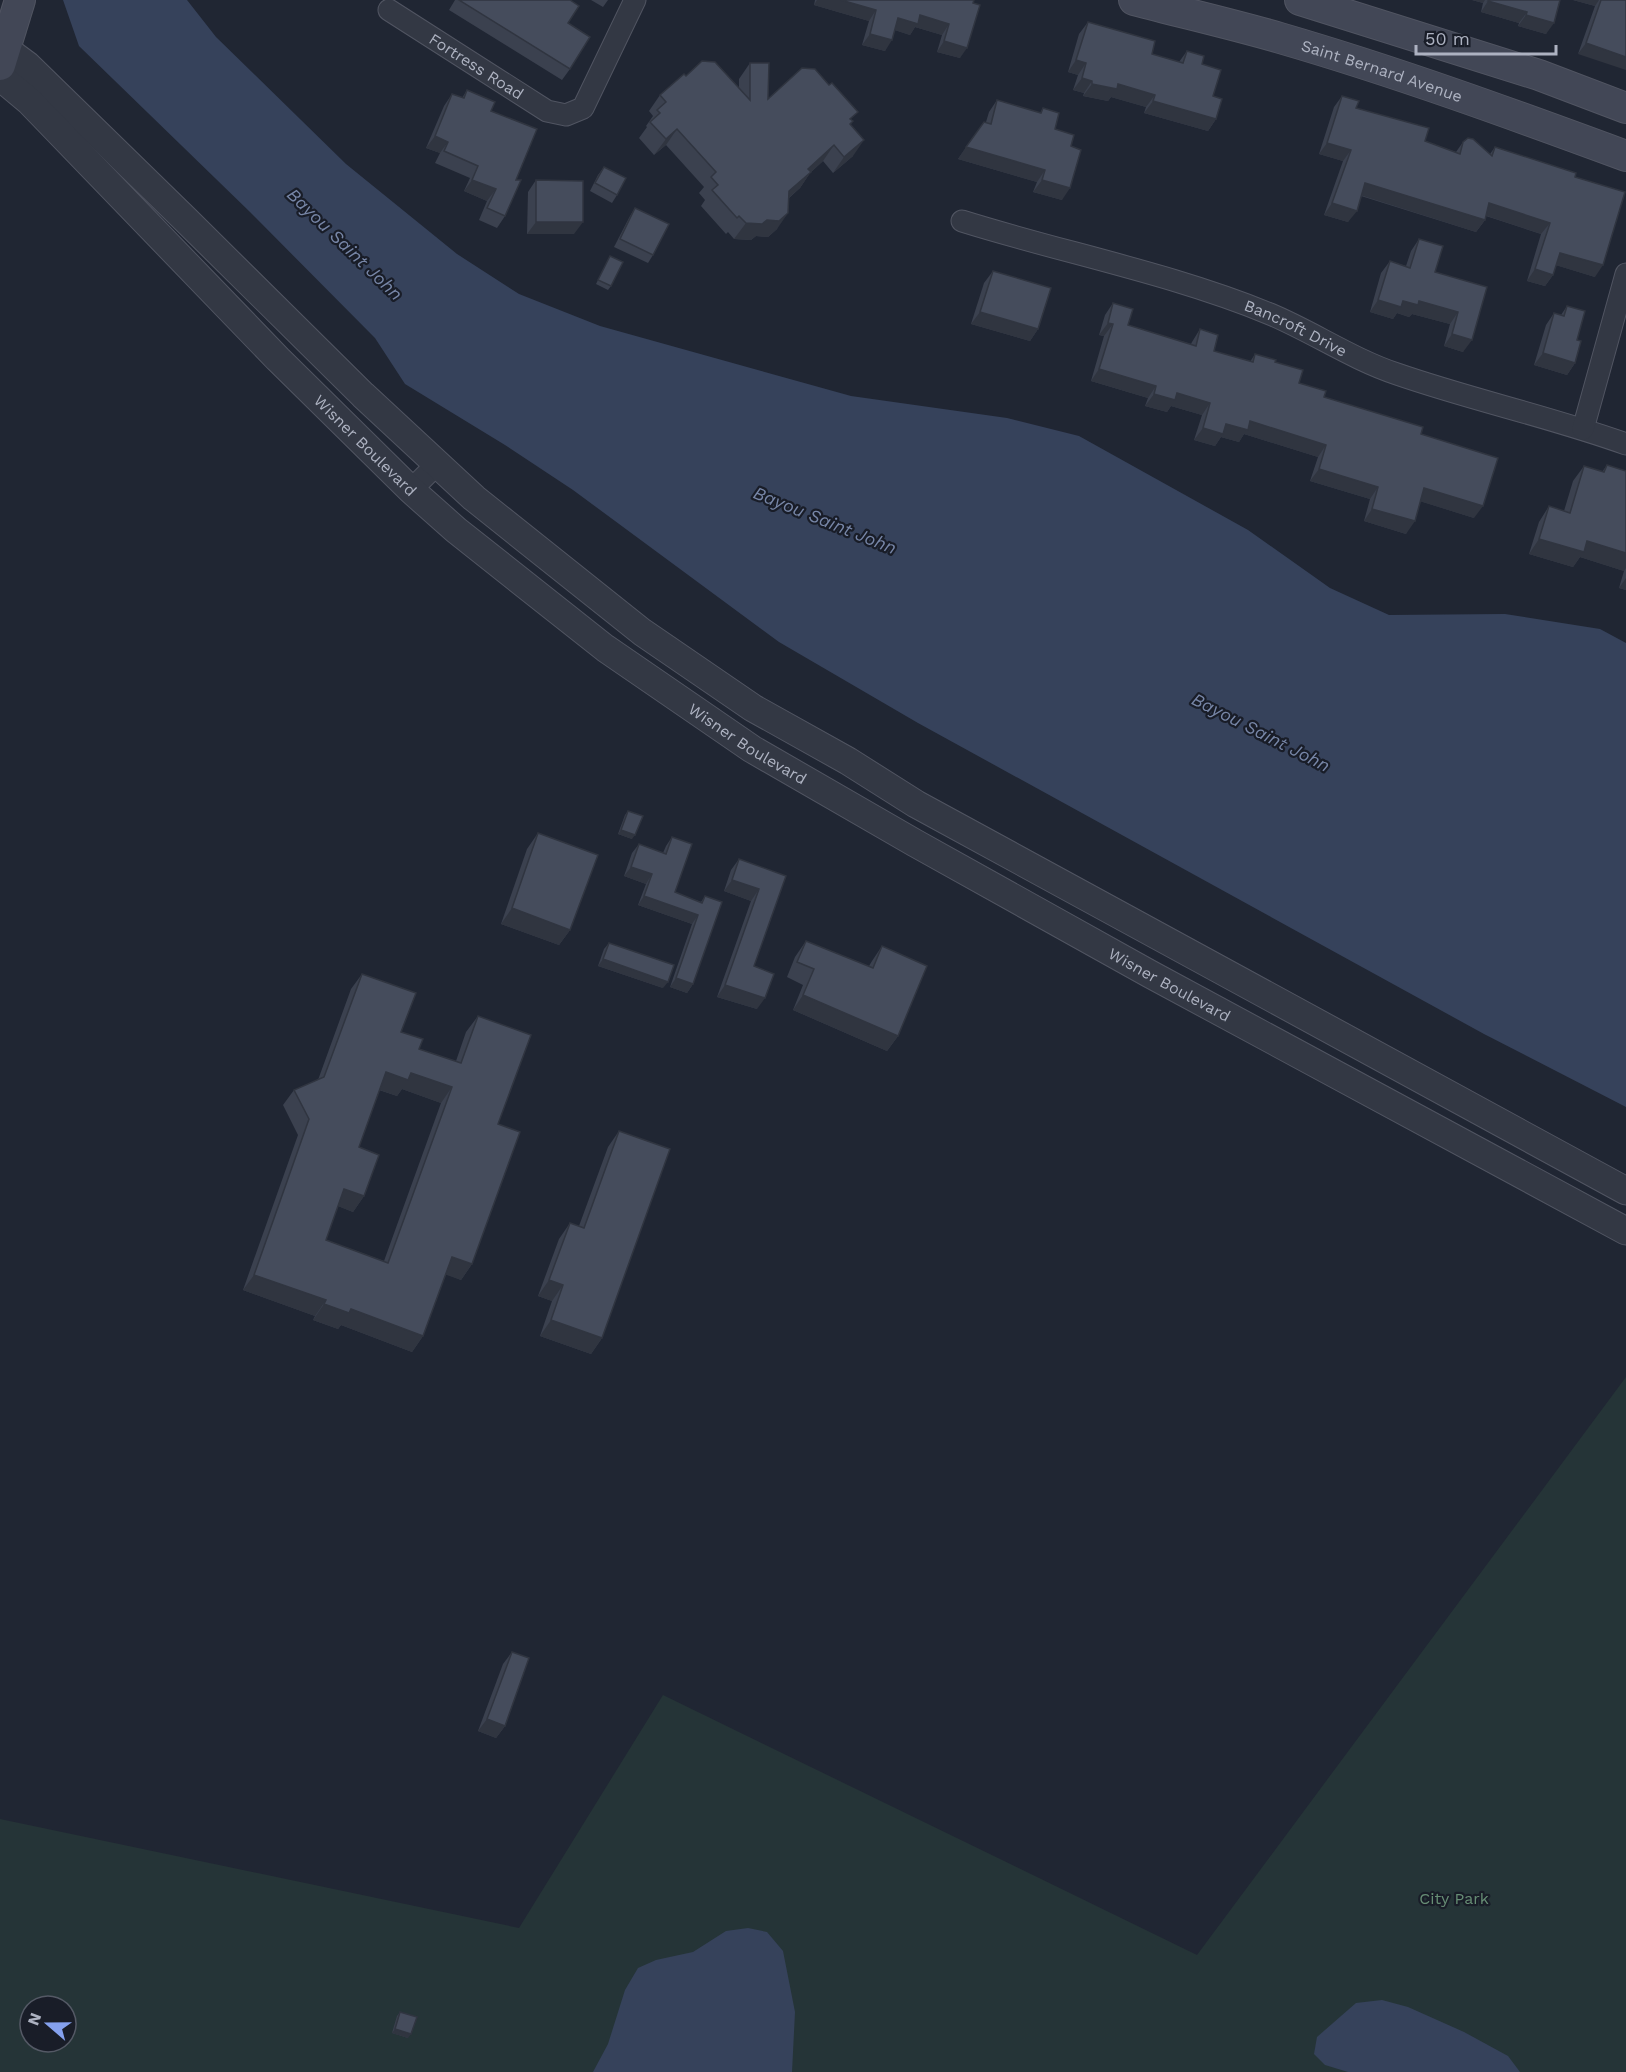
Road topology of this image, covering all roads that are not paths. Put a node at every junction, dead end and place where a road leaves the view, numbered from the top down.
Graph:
1 (20, 0) edge
2 (635, 0) edge
3 (1134, 0) edge
4 (1300, 0) edge
5 (389, 10) dead end
6 (1366, 20) junction
7 (1, 59) edge
8 (1352, 60) junction
9 (1626, 108) edge
10 (1626, 156) edge
11 (962, 221) dead end
12 (1626, 274) edge
13 (305, 337) junction
14 (278, 359) junction
15 (1583, 429) junction
16 (1626, 444) edge
17 (437, 464) junction
18 (411, 490) junction
19 (1626, 1191) edge
20 (1626, 1231) edge

1 - 7 main road
2 - 5 street, Fortress Road
3 - 8 main road, Saint Bernard Avenue
4 - 6 main road
6 - 8 main road
6 - 9 main road
7 - 13 street, Wisner Boulevard
7 - 14 street, Wisner Boulevard
8 - 10 main road, Saint Bernard Avenue
11 - 15 street, Bancroft Drive
12 - 15 street
13 - 14 street
13 - 17 street, Wisner Boulevard
14 - 18 street, Wisner Boulevard
15 - 16 street, Bancroft Drive
17 - 18 street
17 - 19 street, Wisner Boulevard
18 - 20 street, Wisner Boulevard

